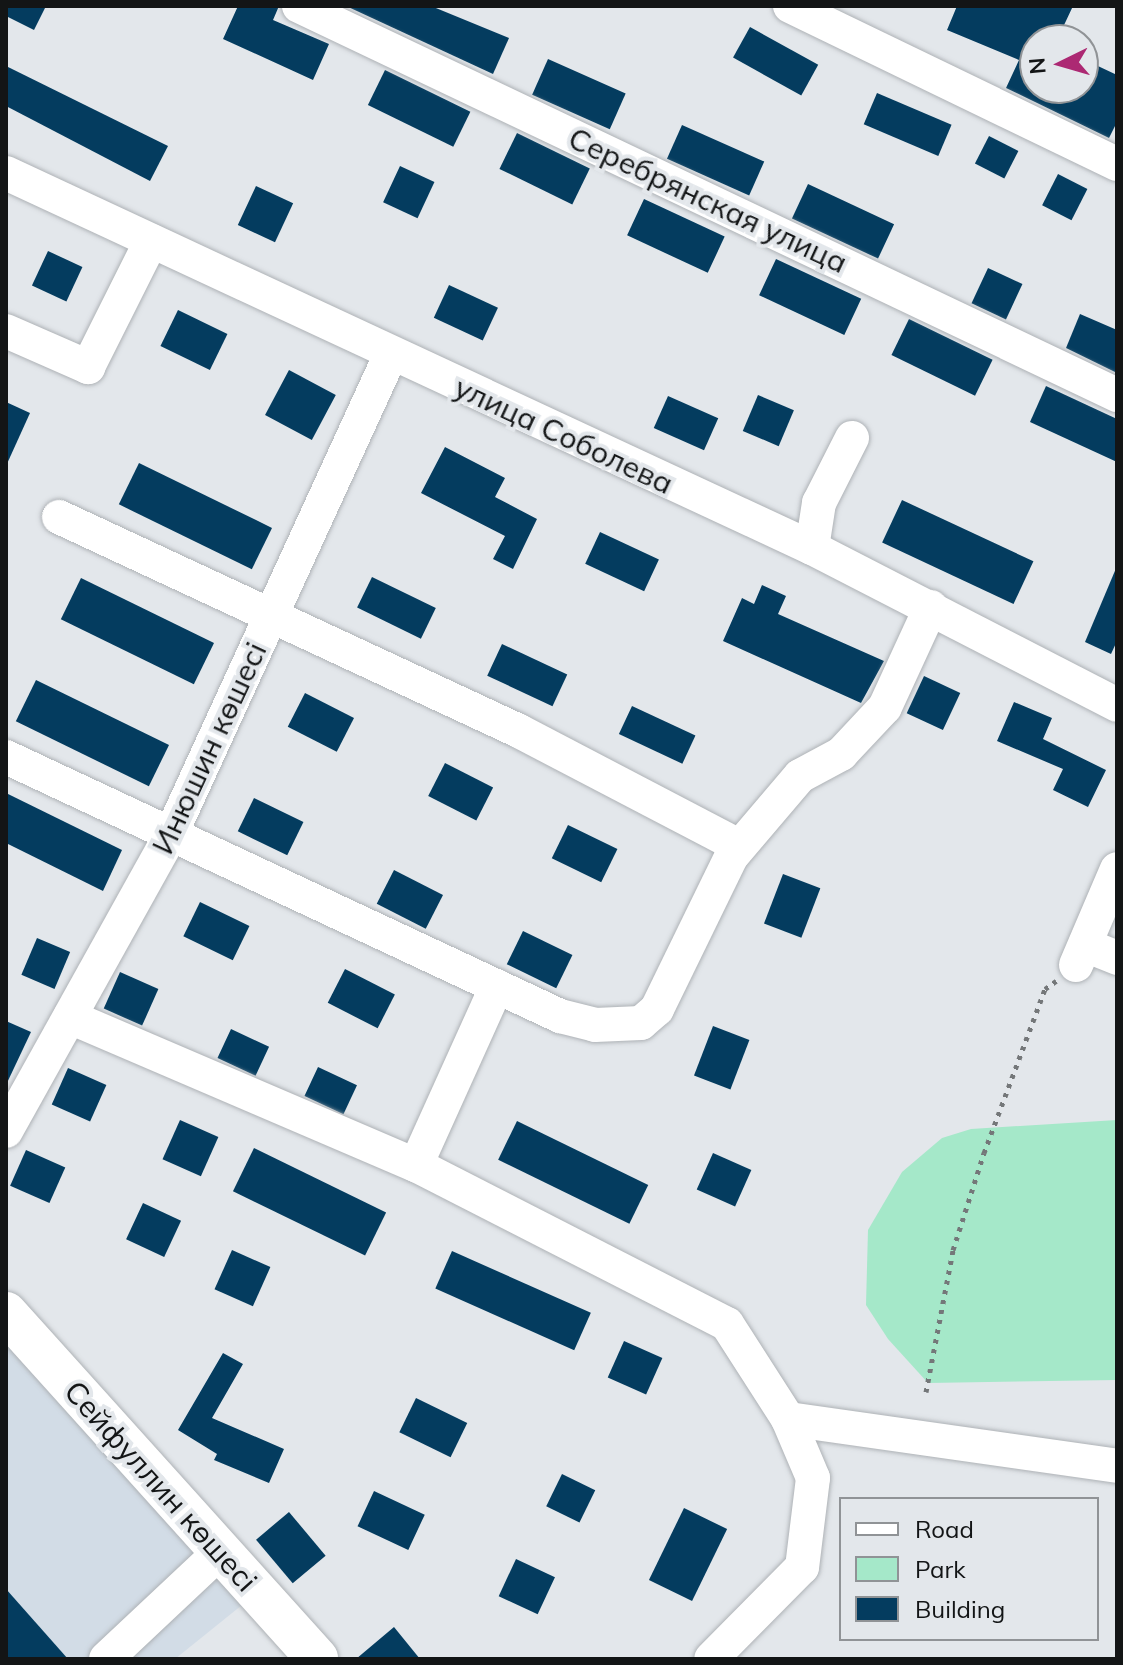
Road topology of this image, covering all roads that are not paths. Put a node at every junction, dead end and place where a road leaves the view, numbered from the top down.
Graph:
1 (299, 6) edge
2 (790, 6) edge
3 (1115, 157) edge
4 (6, 173) edge
5 (151, 241) junction
6 (6, 331) edge
7 (391, 354) junction
8 (1117, 395) edge
9 (852, 438) dead end
10 (59, 517) dead end
11 (812, 548) junction
12 (931, 607) junction
13 (270, 619) junction
14 (1117, 705) edge
15 (6, 757) edge
16 (171, 834) junction
17 (739, 846) junction
18 (1117, 869) edge
19 (1117, 958) edge
20 (497, 986) junction
21 (70, 1017) junction
22 (6, 1131) edge
23 (416, 1165) junction
24 (6, 1313) edge
25 (788, 1419) junction
26 (1117, 1466) edge
27 (220, 1552) junction
28 (106, 1659) edge
29 (317, 1659) edge
30 (711, 1659) edge

1 - 8 street, Серебрянская улица
2 - 3 street
4 - 5 street, улица Соболева
5 - 6 street
5 - 7 street, улица Соболева
7 - 11 street, улица Соболева
7 - 13 street, Инюшин көшесі
9 - 11 street
10 - 13 street
11 - 12 street, улица Соболева
12 - 14 street, улица Соболева
12 - 17 street
13 - 16 street, Инюшин көшесі
13 - 17 street
15 - 16 street
16 - 20 street
16 - 21 street, Инюшин көшесі
17 - 20 street
18 - 19 street
20 - 23 street
21 - 22 street, Инюшин көшесі
21 - 23 street
23 - 25 street
24 - 27 main road, Сейфуллин көшесі
25 - 26 street
25 - 30 street
27 - 28 street
27 - 29 main road, Сейфуллин көшесі

